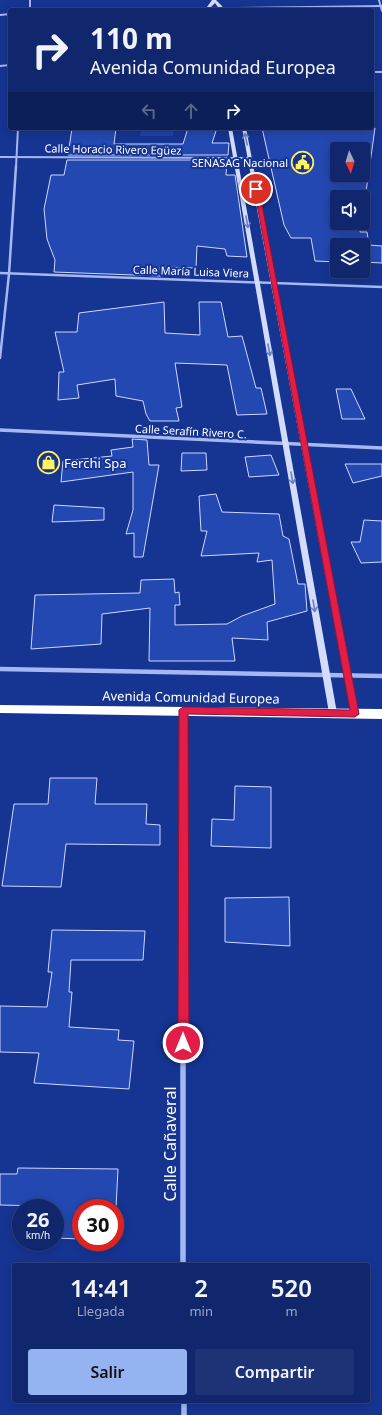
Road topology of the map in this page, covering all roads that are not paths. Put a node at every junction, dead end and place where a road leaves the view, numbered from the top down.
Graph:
1 (214, 0) edge
2 (379, 0) edge
3 (381, 6) edge
4 (220, 8) edge
5 (274, 8) edge
6 (382, 11) edge
7 (18, 130) edge
8 (230, 130) edge
9 (244, 130) edge
10 (0, 156) edge
11 (16, 156) junction
12 (236, 158) junction
13 (250, 158) junction
14 (0, 273) edge
15 (9, 274) junction
16 (258, 283) junction
17 (274, 283) junction
18 (382, 287) edge
19 (0, 358) edge
20 (0, 430) edge
21 (286, 444) junction
22 (304, 445) junction
23 (382, 448) edge
24 (0, 669) edge
25 (326, 675) junction
26 (349, 676) junction
27 (382, 676) edge
28 (0, 709) edge
29 (183, 710) junction
30 (333, 713) junction
31 (355, 714) junction
32 (382, 714) edge
33 (184, 1263) edge
34 (184, 1403) edge
35 (184, 1415) edge

1 - 4 main road
2 - 3 street
3 - 5 street
3 - 6 street
7 - 11 street
8 - 12 main road
13 -> 9 main road
10 - 11 street, Calle Horacio Rivero Egüez
11 - 12 street, Calle Horacio Rivero Egüez
11 - 15 street
12 - 13 street, Calle Horacio Rivero Egüez
12 -> 16 main road
13 - 17 main road
14 - 15 street, Calle María Luisa Viera
15 - 16 street, Calle María Luisa Viera
15 - 19 street
16 - 17 street, Calle María Luisa Viera
16 -> 21 main road
17 - 18 street, Calle María Luisa Viera
17 - 22 main road
20 - 21 street, Calle Serafín Rivero C.
21 - 22 street, Calle Serafín Rivero C.
21 -> 25 main road
22 - 23 street, Calle Serafín Rivero C.
22 - 26 main road
24 - 25 street
25 - 26 street
25 - 30 main road
26 - 27 street
26 - 31 main road
28 - 29 highway, Avenida Comunidad Europea
29 - 30 highway, Avenida Comunidad Europea
29 - 33 street, Calle Cañaveral
30 - 31 highway, Avenida Comunidad Europea
31 - 32 highway, Avenida Comunidad Europea
34 - 35 street

